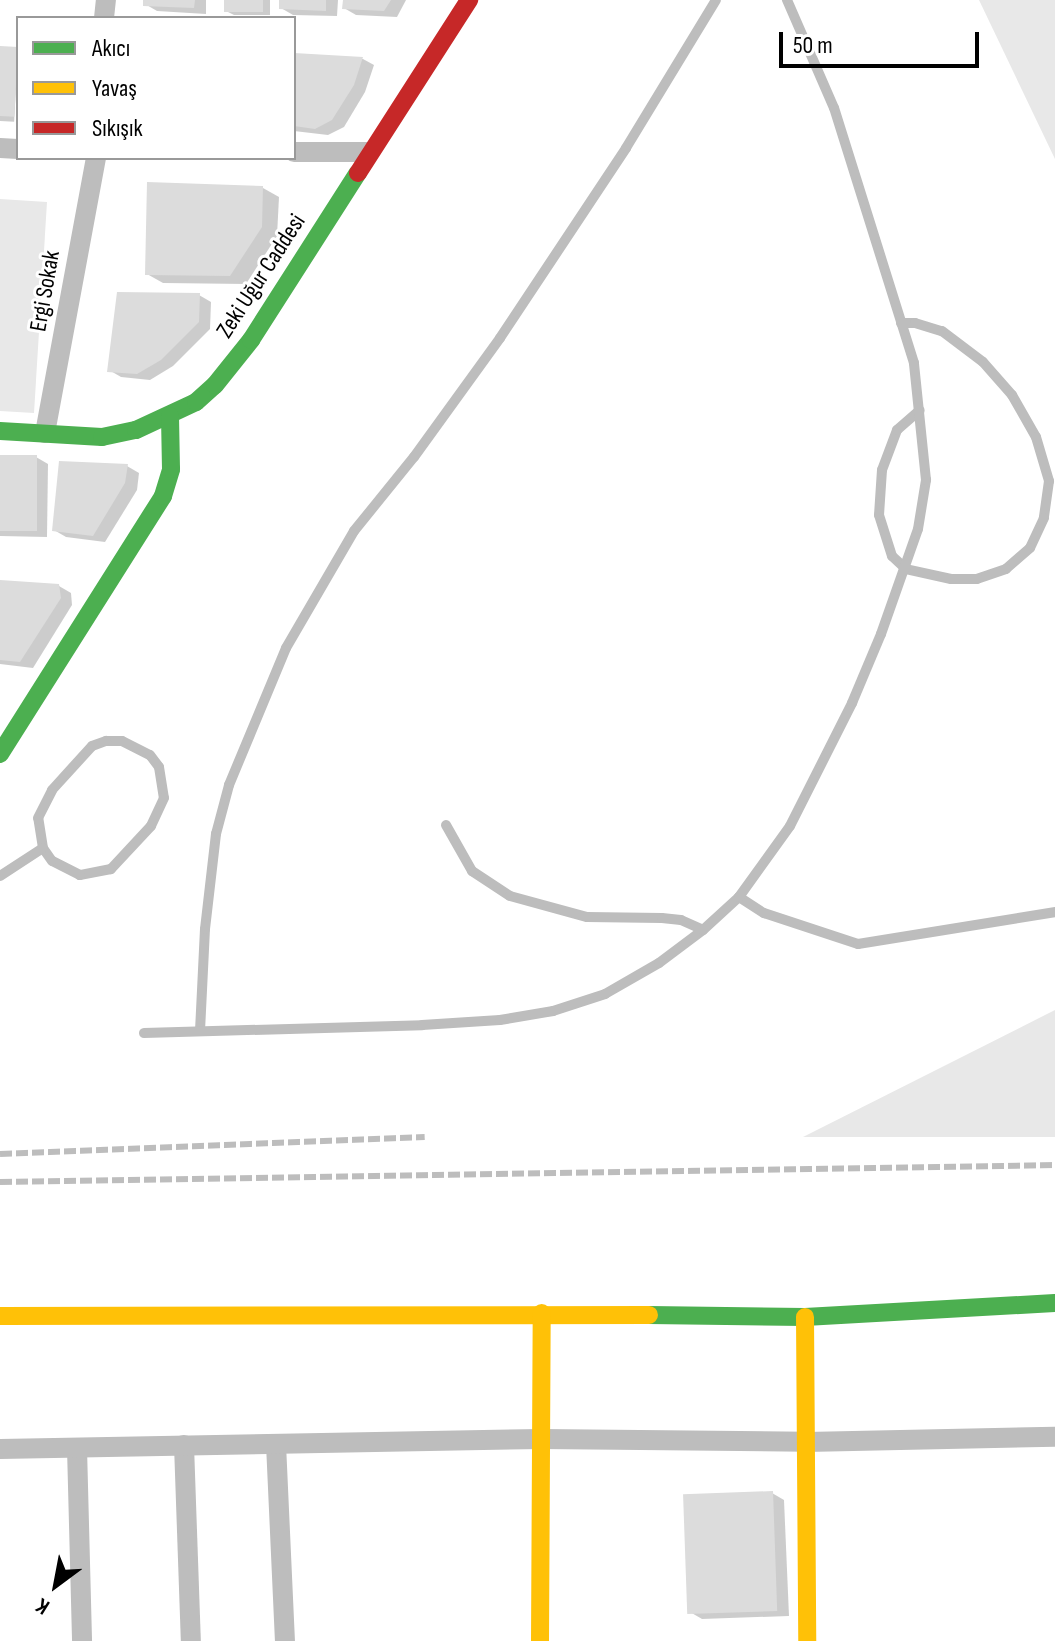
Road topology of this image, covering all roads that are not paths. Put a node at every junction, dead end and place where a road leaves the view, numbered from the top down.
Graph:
1 (469, 0) edge
2 (716, 0) edge
3 (787, 0) edge
4 (296, 152) edge
5 (369, 152) junction
6 (96, 160) edge
7 (901, 323) junction
8 (920, 410) junction
9 (170, 416) junction
10 (0, 431) edge
11 (45, 433) junction
12 (906, 569) junction
13 (0, 754) edge
14 (446, 825) dead end
15 (43, 848) junction
16 (0, 876) edge
17 (739, 897) junction
18 (1055, 912) edge
19 (703, 930) junction
20 (200, 1031) junction
21 (144, 1033) dead end
22 (1055, 1303) edge
23 (542, 1313) junction
24 (0, 1316) edge
25 (805, 1317) junction
26 (1055, 1437) edge
27 (541, 1439) junction
28 (806, 1442) junction
29 (276, 1444) junction
30 (184, 1445) junction
31 (77, 1448) junction
32 (0, 1449) edge
33 (82, 1641) edge
34 (191, 1641) edge
35 (285, 1641) edge
36 (540, 1641) edge
37 (807, 1641) edge

1 - 5 street, Zeki Uğur Caddesi
2 - 20 lane
3 - 7 lane
4 - 5 street
5 - 9 street, Zeki Uğur Caddesi
6 - 11 street, Ergi Sokak
7 - 8 lane
7 - 12 lane
8 - 12 lane
8 - 12 lane
9 - 11 street, Zeki Uğur Caddesi
9 - 13 street
10 - 11 street, Zeki Uğur Caddesi
12 - 17 lane
14 - 19 lane
15 - 15 lane
15 - 16 lane
17 - 18 lane
17 - 19 lane
19 - 20 lane
20 - 21 lane
22 - 25 street
23 - 24 street
23 - 25 street
23 - 27 street
25 - 28 street
26 - 28 street
27 - 28 street
27 - 29 street
27 - 36 street
28 - 37 street
29 - 30 street
29 - 35 street
30 - 31 street
30 - 34 street
31 - 32 street
31 - 33 street

